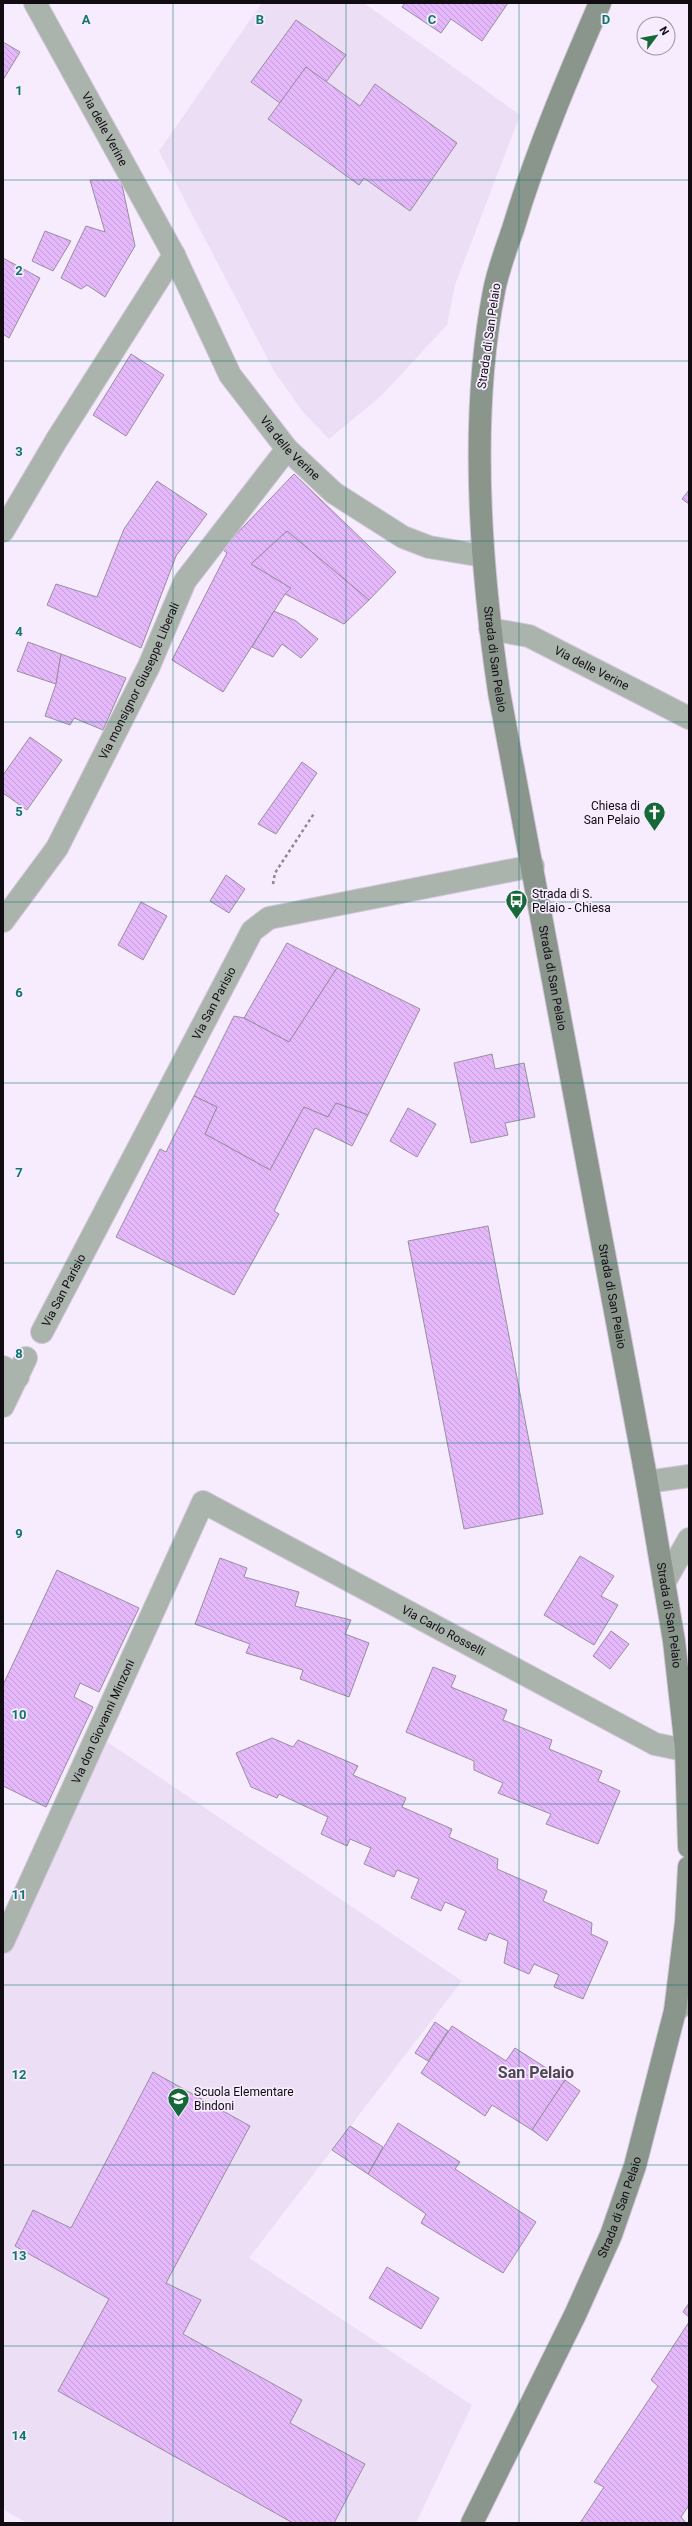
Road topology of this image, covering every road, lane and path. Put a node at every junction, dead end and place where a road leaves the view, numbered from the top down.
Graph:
1 (35, 3) edge
2 (600, 3) edge
3 (174, 255) junction
4 (287, 449) junction
5 (3, 531) edge
6 (483, 556) junction
7 (490, 629) junction
8 (689, 718) edge
9 (315, 812) dead end
10 (533, 866) junction
11 (269, 918) junction
12 (3, 921) edge
13 (42, 1332) dead end
14 (16, 1367) edge
15 (3, 1406) edge
16 (689, 1476) edge
17 (647, 1482) junction
18 (203, 1502) joint
19 (689, 1539) edge
20 (664, 1583) junction
21 (688, 1750) edge
22 (689, 1846) edge
23 (689, 1867) edge
24 (689, 1878) edge
25 (3, 1942) edge
26 (682, 2005) edge
27 (472, 2523) edge

1 - 3 street, Via delle Verine
2 - 6 main road, Strada di San Pelaio
3 - 4 street, Via delle Verine
3 - 5 street
4 - 6 street, Via delle Verine
4 - 12 street, Via monsignor Giuseppe Liberali
6 - 7 main road, Strada di San Pelaio
7 - 8 street, Via delle Verine
7 - 10 main road, Strada di San Pelaio
9 - 11 path
10 - 11 street, Via San Parisio
10 - 17 main road, Strada di San Pelaio
11 - 13 street, Via San Parisio
14 - 15 street
16 - 17 street
17 - 20 main road, Strada di San Pelaio
18 - 21 street, Via Carlo Rosselli
18 - 25 street, Via don Giovanni Minzoni
19 - 20 street
20 - 21 main road, Strada di San Pelaio
21 - 22 main road, Strada di San Pelaio
23 - 24 main road, Strada di San Pelaio
24 - 26 main road, Strada di San Pelaio
26 - 27 main road, Strada di San Pelaio

